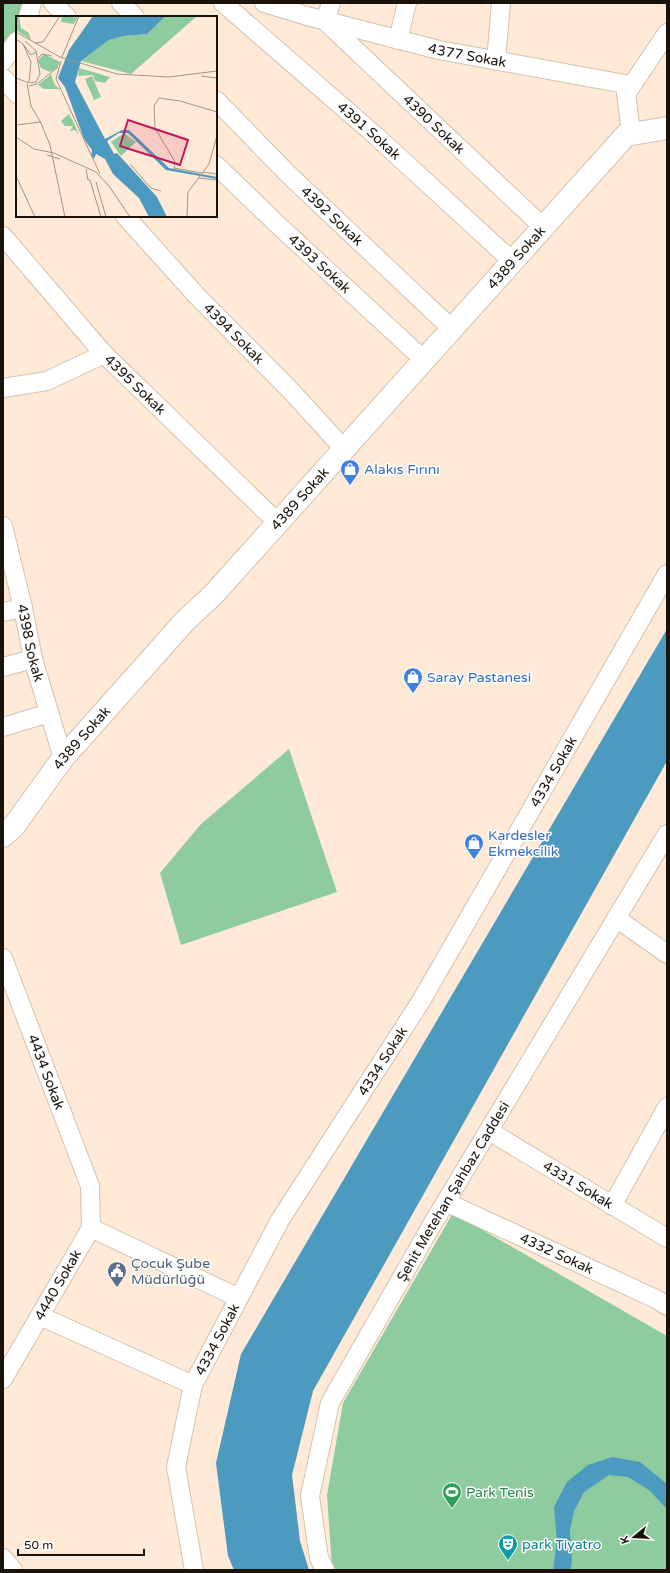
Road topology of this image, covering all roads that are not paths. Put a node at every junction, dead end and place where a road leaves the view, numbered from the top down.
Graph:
1 (32, 3) edge
2 (53, 3) edge
3 (121, 3) edge
4 (222, 3) edge
5 (264, 3) edge
6 (331, 3) edge
7 (407, 3) edge
8 (501, 3) edge
9 (28, 16) edge
10 (66, 16) edge
11 (134, 16) edge
12 (325, 21) junction
13 (667, 33) edge
14 (398, 40) junction
15 (16, 42) edge
16 (3, 60) edge
17 (496, 61) junction
18 (3, 78) edge
19 (16, 93) edge
20 (626, 94) junction
21 (217, 101) edge
22 (667, 128) edge
23 (631, 134) junction
24 (217, 166) edge
25 (126, 217) edge
26 (543, 227) junction
27 (3, 236) edge
28 (512, 261) junction
29 (452, 329) junction
30 (104, 354) junction
31 (424, 360) junction
32 (3, 388) edge
33 (344, 449) junction
34 (278, 523) junction
35 (3, 528) edge
36 (667, 574) edge
37 (23, 608) junction
38 (3, 612) edge
39 (33, 659) junction
40 (3, 667) edge
41 (49, 713) junction
42 (3, 727) edge
43 (63, 758) junction
44 (8, 831) edge
45 (667, 834) edge
46 (616, 918) junction
47 (667, 954) edge
48 (3, 958) edge
49 (667, 1107) edge
50 (489, 1131) junction
51 (446, 1202) junction
52 (612, 1206) junction
53 (91, 1228) junction
54 (667, 1238) edge
55 (239, 1298) junction
56 (667, 1306) edge
57 (40, 1316) junction
58 (3, 1379) edge
59 (192, 1385) junction
60 (3, 1558) edge
61 (13, 1570) edge
62 (194, 1570) edge
63 (325, 1570) edge

1 - 9 street
2 - 10 street
3 - 11 street
4 - 28 street, 4391 Sokak
5 - 12 street, 4377 Sokak
6 - 12 street
7 - 14 street
8 - 17 street
12 - 14 street, 4377 Sokak
12 - 26 street, 4390 Sokak
13 - 20 street
14 - 17 street, 4377 Sokak
15 - 16 street
17 - 20 street, 4377 Sokak
18 - 19 street
20 - 23 street
21 - 29 street, 4392 Sokak
22 - 23 main road, 4389 Sokak
23 - 26 main road, 4389 Sokak
24 - 31 street, 4393 Sokak
25 - 33 street, 4394 Sokak
26 - 28 main road, 4389 Sokak
27 - 30 street, 4395 Sokak
28 - 29 main road, 4389 Sokak
29 - 31 main road, 4389 Sokak
30 - 32 street
30 - 34 street, 4395 Sokak
31 - 33 main road, 4389 Sokak
33 - 34 main road, 4389 Sokak
34 - 43 main road, 4389 Sokak
35 - 37 street, 4398 Sokak
36 - 55 street, 4334 Sokak
37 - 38 street
37 - 39 street, 4398 Sokak
39 - 40 street
39 - 41 street, 4398 Sokak
41 - 42 street
41 - 43 street, 4398 Sokak
43 - 44 main road, 4389 Sokak
45 - 46 street, Şehit Metehan Şahbaz Caddesi
46 - 47 street
46 - 50 street, Şehit Metehan Şahbaz Caddesi
48 - 53 street, 4434 Sokak
49 - 52 street
50 - 51 street, Şehit Metehan Şahbaz Caddesi
50 - 52 street, 4331 Sokak
51 - 56 street, 4332 Sokak
51 - 63 street, Şehit Metehan Şahbaz Caddesi
52 - 54 street, 4331 Sokak
53 - 55 street
53 - 57 street, 4440 Sokak
55 - 59 street, 4334 Sokak
57 - 58 street, 4440 Sokak
57 - 59 street
59 - 62 street, 4334 Sokak
60 - 61 street

